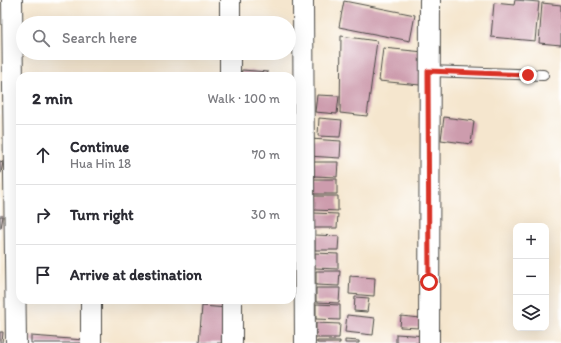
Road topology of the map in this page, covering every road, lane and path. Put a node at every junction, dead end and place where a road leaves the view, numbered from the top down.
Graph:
1 (12, 0) edge
2 (230, 0) edge
3 (303, 0) edge
4 (430, 0) edge
5 (230, 16) edge
6 (230, 60) edge
7 (428, 71) junction
8 (230, 72) edge
9 (543, 75) dead end
10 (91, 304) edge
11 (232, 304) edge
12 (16, 343) edge
13 (91, 343) edge
14 (232, 343) edge
15 (305, 343) edge
16 (429, 343) edge

1 - 12 street
2 - 5 street
3 - 15 street
4 - 7 street
6 - 8 street
7 - 9 lane
7 - 16 street
10 - 13 street
11 - 14 street

